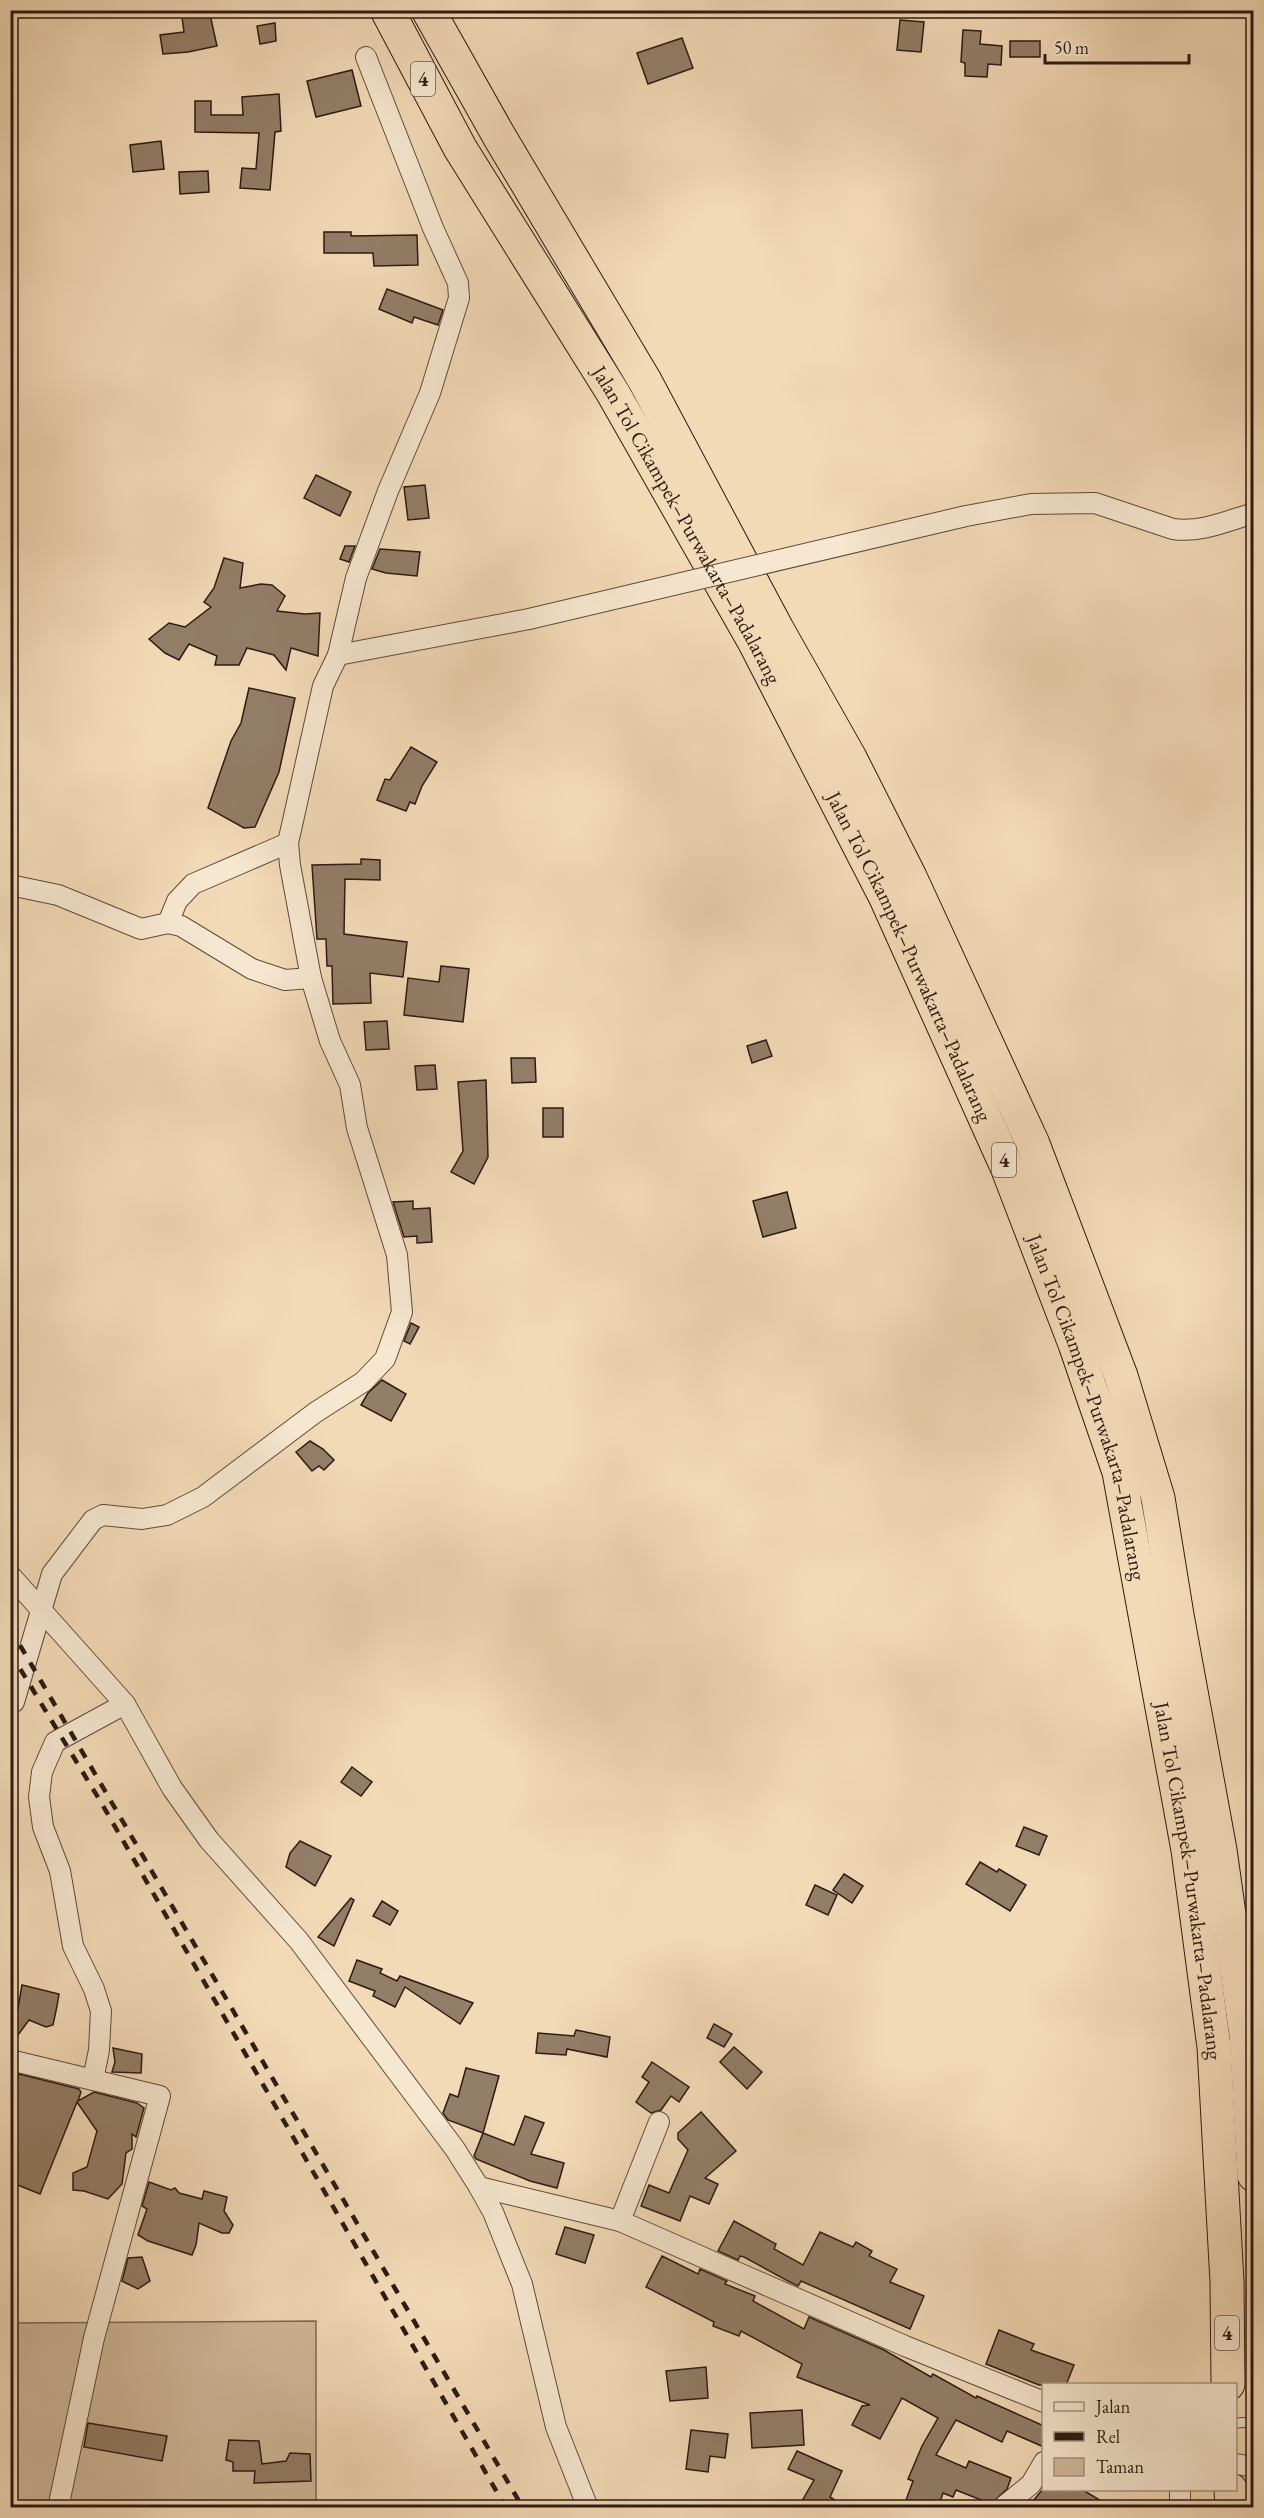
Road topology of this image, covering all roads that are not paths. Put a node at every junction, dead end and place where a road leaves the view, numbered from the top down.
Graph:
1 (387, 10) edge
2 (428, 10) edge
3 (366, 57) dead end
4 (1254, 513) edge
5 (338, 655) junction
6 (288, 843) junction
7 (10, 885) edge
8 (168, 923) junction
9 (311, 978) junction
10 (10, 1575) edge
11 (41, 1612) junction
12 (10, 1704) edge
13 (125, 1704) junction
14 (10, 2060) edge
15 (93, 2080) junction
16 (659, 2122) dead end
17 (1254, 2175) edge
18 (479, 2187) junction
19 (620, 2222) junction
20 (1228, 2383) edge
21 (1042, 2401) edge
22 (1254, 2422) edge
23 (1237, 2423) edge
24 (1237, 2464) edge
25 (1042, 2465) edge
26 (1254, 2467) edge
27 (1180, 2491) edge
28 (1231, 2491) edge
29 (58, 2508) edge
30 (588, 2508) edge
31 (1002, 2508) edge
32 (1180, 2508) edge
33 (1232, 2508) edge

1 - 20 highway, Jalan Tol Cikampek–Purwakarta–Padalarang / 4
2 - 17 highway, Jalan Tol Cikampek–Purwakarta–Padalarang / 4
3 - 5 street
4 - 5 street, bridge
5 - 6 street
6 - 8 street
6 - 9 street
7 - 8 street
8 - 9 street
9 - 11 street
10 - 11 street
11 - 12 street
11 - 13 street
13 - 15 street
13 - 18 street
14 - 15 street
15 - 29 street
16 - 19 street
18 - 19 street
18 - 30 street
19 - 21 street
22 - 23 lane
24 - 26 street
25 - 31 street
27 - 32 street
28 - 33 highway

